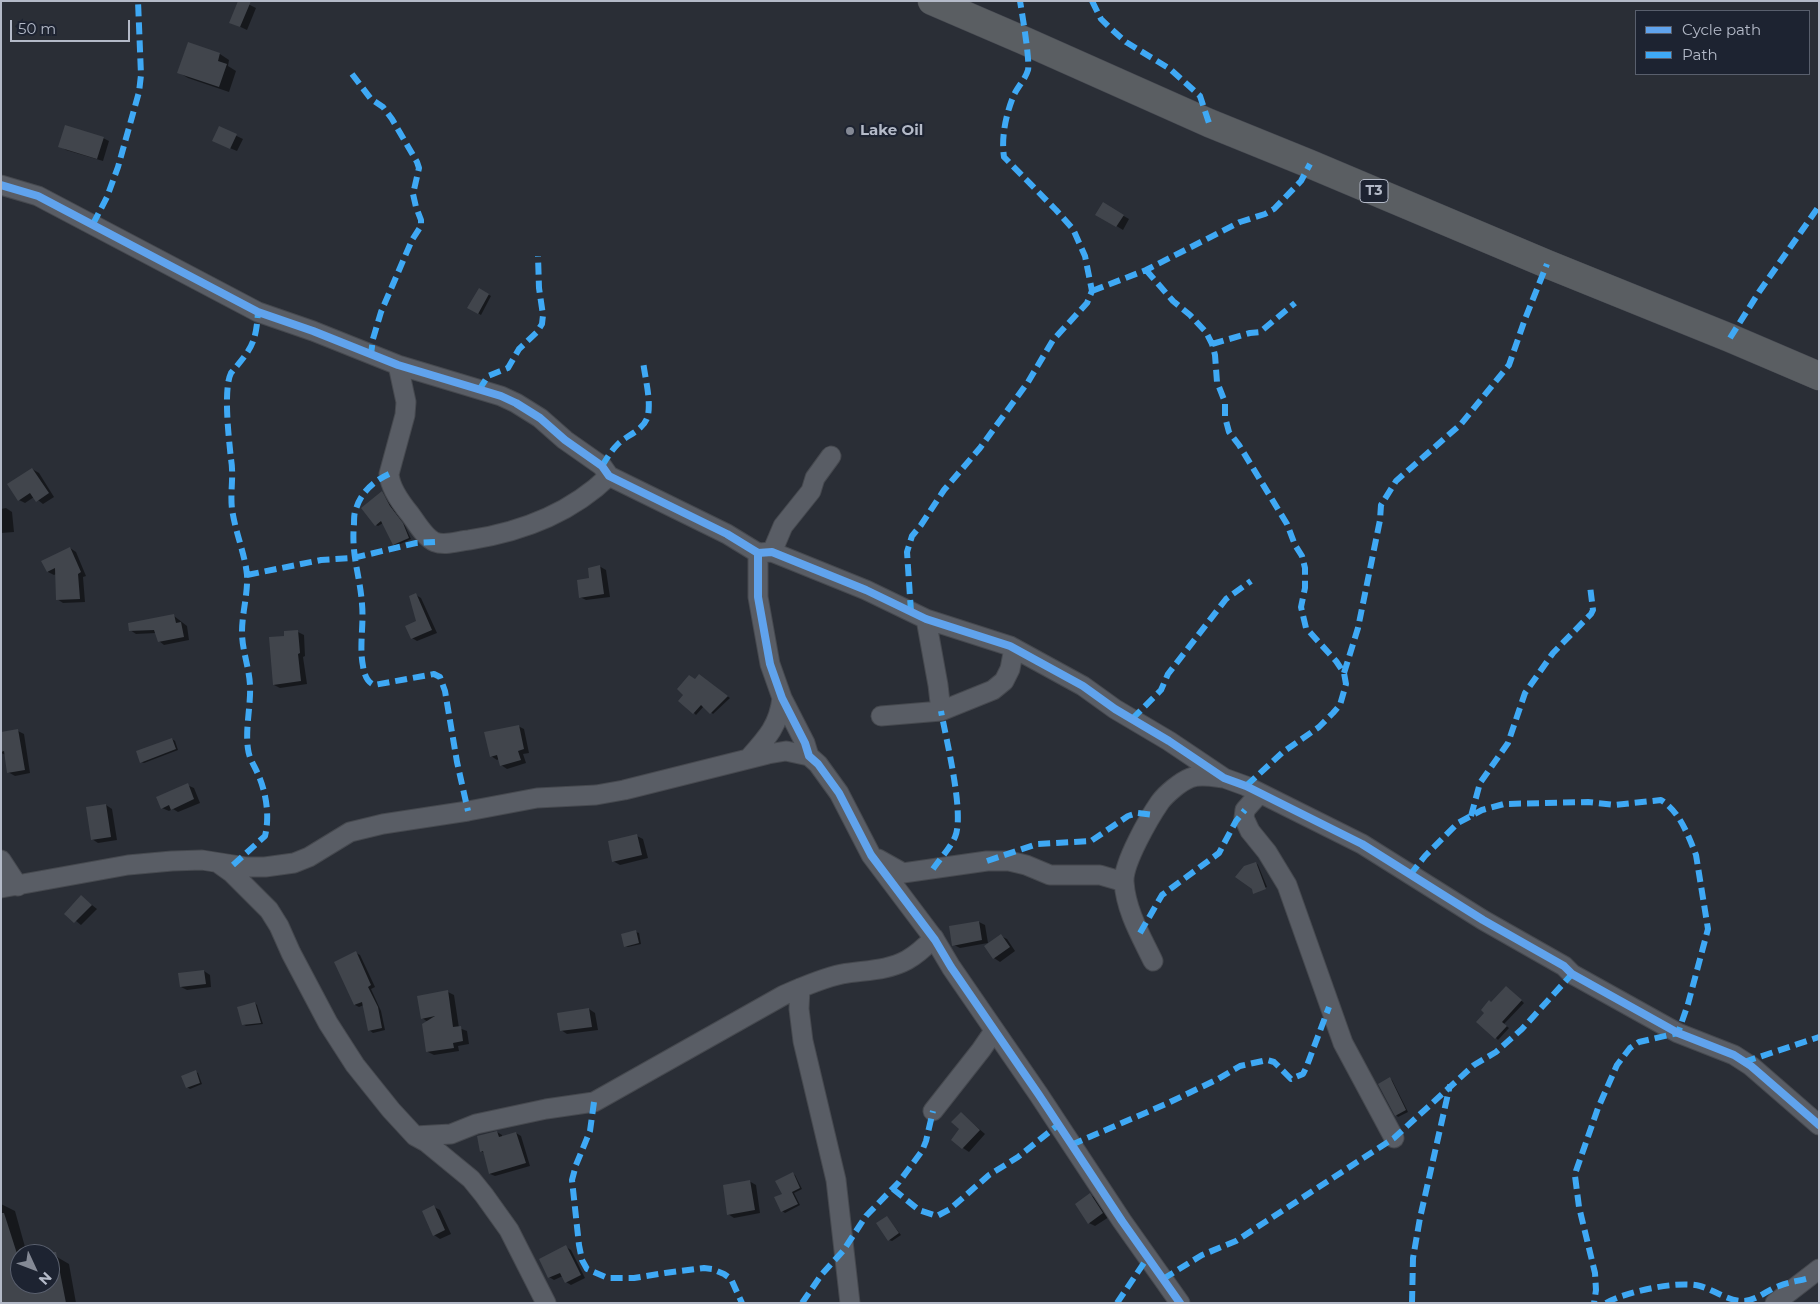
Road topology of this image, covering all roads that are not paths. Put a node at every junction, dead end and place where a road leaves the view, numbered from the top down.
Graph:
1 (932, 1) edge
2 (1, 185) edge
3 (398, 365) junction
4 (1819, 376) edge
5 (831, 456) dead end
6 (609, 476) junction
7 (765, 552) junction
8 (926, 619) junction
9 (1014, 648) junction
10 (782, 698) junction
11 (941, 711) junction
12 (881, 716) dead end
13 (809, 756) junction
14 (749, 758) junction
15 (1224, 778) junction
16 (1260, 793) junction
17 (871, 855) junction
18 (1, 860) edge
19 (217, 862) junction
20 (1124, 882) junction
21 (10, 887) edge
22 (934, 938) junction
23 (1153, 961) dead end
24 (800, 988) junction
25 (994, 1031) junction
26 (932, 1111) dead end
27 (1819, 1125) edge
28 (414, 1136) junction
29 (1394, 1138) dead end
30 (1819, 1269) edge
31 (546, 1303) edge
32 (850, 1303) edge
33 (1180, 1303) edge
34 (1776, 1303) edge

1 - 4 highway, T3
2 - 3 street
3 - 6 street
3 - 6 street
5 - 7 street
6 - 7 street
7 - 8 street
7 - 10 street
8 - 9 street
8 - 11 street
9 - 11 street
9 - 15 street
10 - 13 street
10 - 14 street
11 - 12 street
13 - 14 street
13 - 17 street
14 - 19 street
15 - 16 street
15 - 20 street
16 - 27 street
16 - 29 street
17 - 20 street
17 - 22 street
18 - 21 street
19 - 21 street
19 - 28 street
20 - 23 street
22 - 24 street
22 - 25 street
24 - 28 street
24 - 32 street
25 - 26 street
25 - 33 street
28 - 31 street
30 - 34 street

